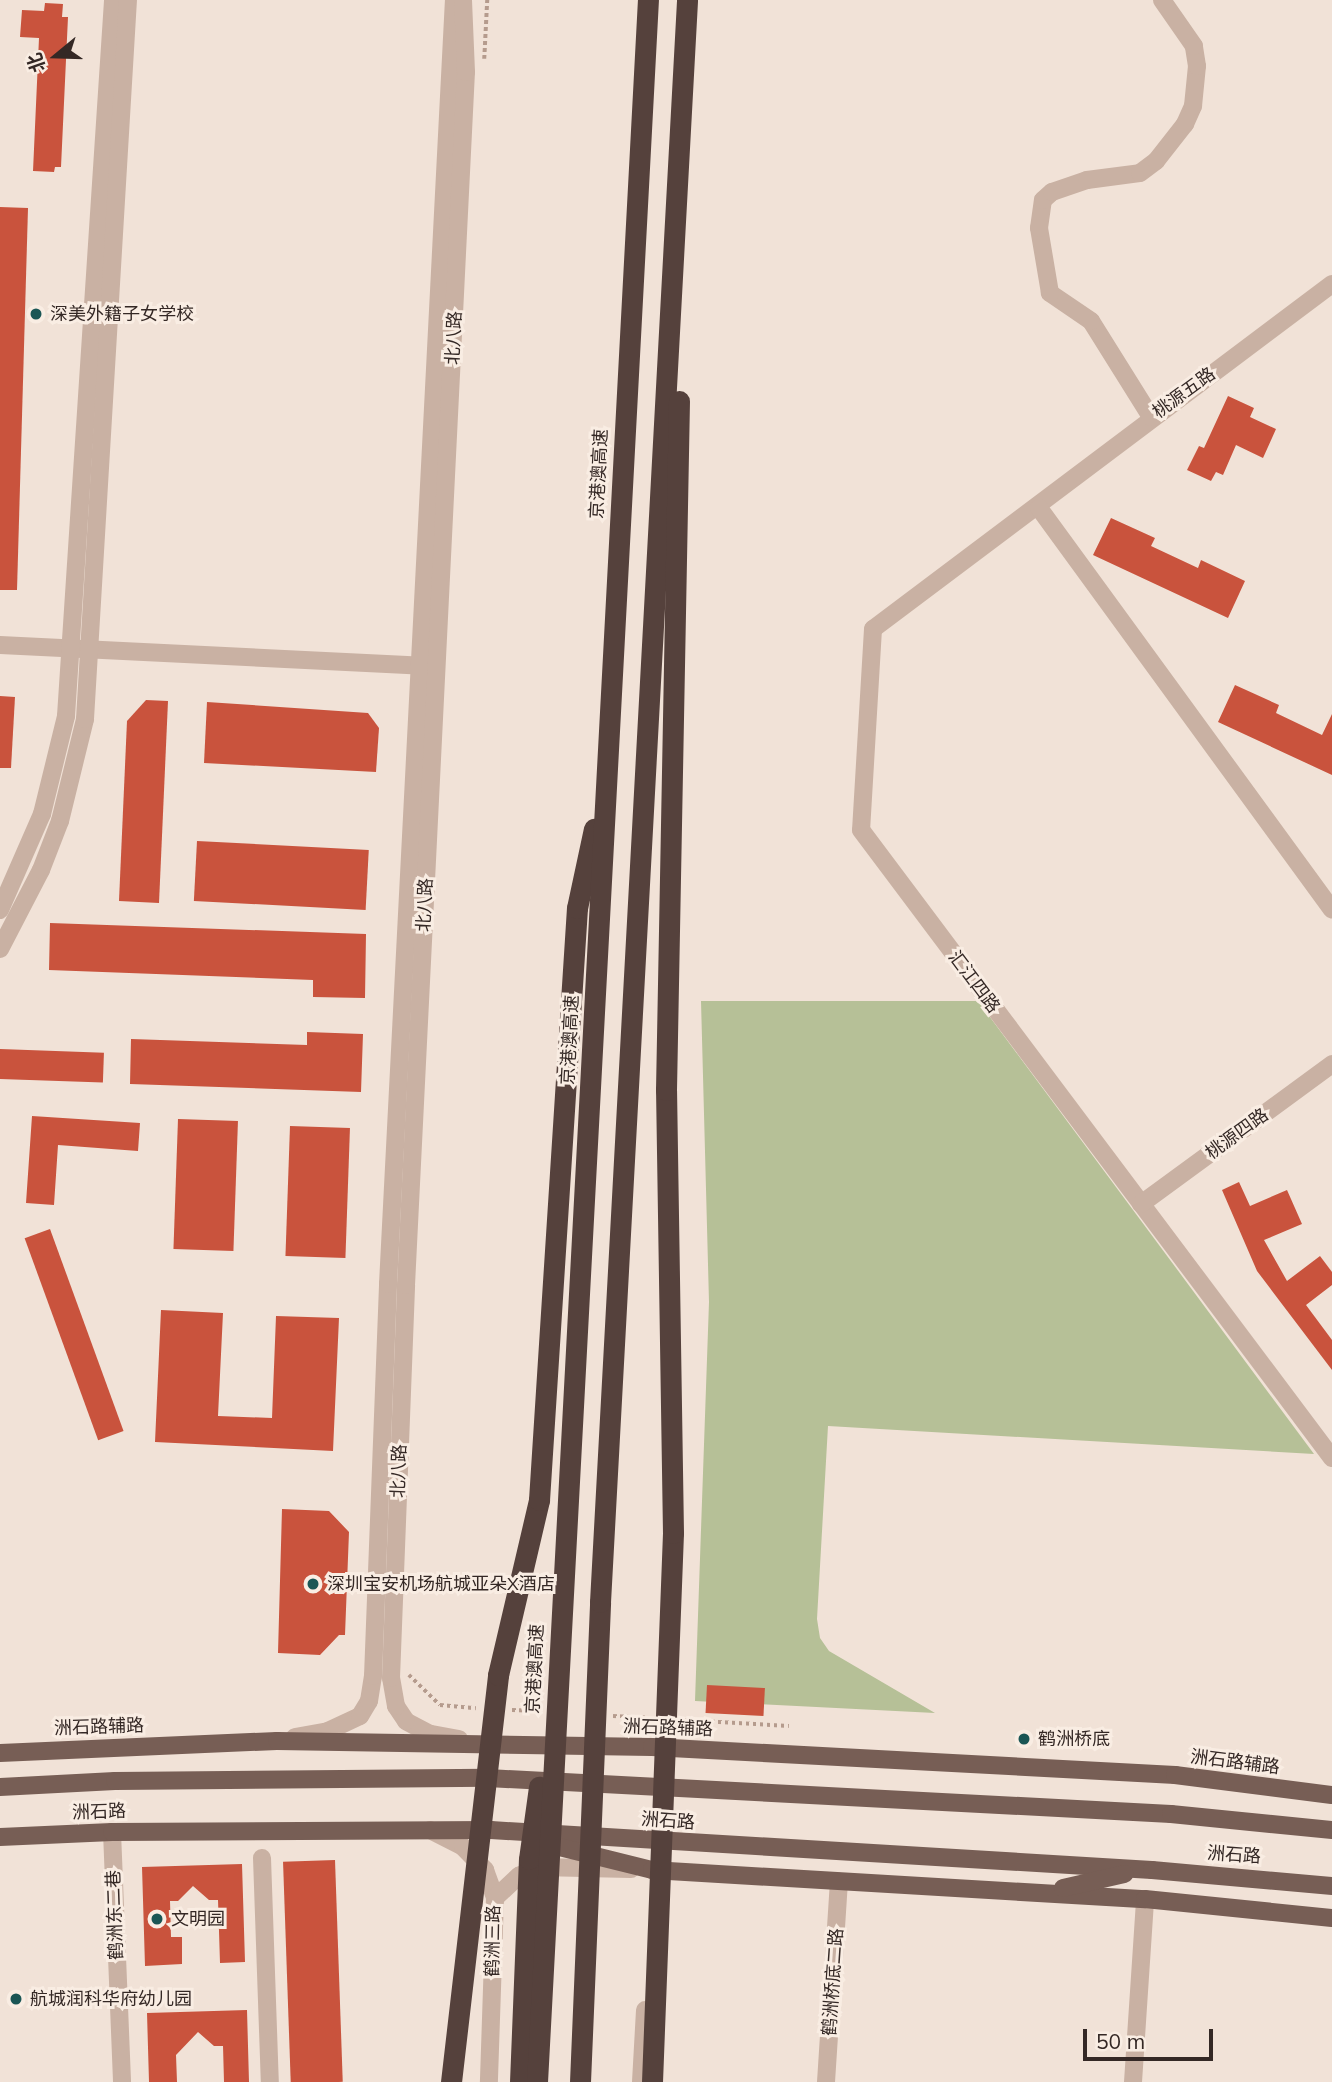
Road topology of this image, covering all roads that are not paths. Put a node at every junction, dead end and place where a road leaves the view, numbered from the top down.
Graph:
1 (113, 0) edge
2 (128, 0) edge
3 (454, 0) edge
4 (463, 0) edge
5 (648, 0) edge
6 (687, 0) edge
7 (1162, 0) edge
8 (684, 64) junction
9 (1332, 284) edge
10 (1152, 417) junction
11 (1039, 508) junction
12 (0, 645) edge
13 (73, 649) junction
14 (92, 649) junction
15 (430, 666) junction
16 (608, 762) junction
17 (0, 910) edge
18 (1332, 910) edge
19 (0, 948) edge
20 (1332, 1064) edge
21 (1141, 1204) junction
22 (1332, 1458) edge
23 (559, 1635) junction
24 (277, 1741) junction
25 (486, 1744) junction
26 (0, 1753) edge
27 (0, 1787) edge
28 (1332, 1795) edge
29 (430, 1830) junction
30 (491, 1830) junction
31 (1332, 1830) edge
32 (112, 1832) junction
33 (0, 1837) edge
34 (262, 1858) dead end
35 (1152, 1870) junction
36 (652, 1871) junction
37 (839, 1881) junction
38 (1332, 1886) edge
39 (1038, 1892) junction
40 (495, 1898) junction
41 (1144, 1899) junction
42 (1332, 1918) edge
43 (583, 1996) junction
44 (122, 2082) edge
45 (270, 2082) edge
46 (451, 2082) edge
47 (489, 2082) edge
48 (520, 2082) edge
49 (537, 2082) edge
50 (580, 2082) edge
51 (587, 2082) edge
52 (641, 2082) edge
53 (652, 2082) edge
54 (827, 2082) edge
55 (1133, 2082) edge

1 - 13 street
2 - 14 street
3 - 15 street, 北八路
4 - 15 street, 北八路
5 - 16 highway, 京港澳高速
6 - 8 highway
7 - 10 street
8 - 43 highway
8 - 53 highway
9 - 10 street, 桃源五路
10 - 11 street, 桃源五路
11 - 18 street
11 - 21 street, 汇江四路
12 - 13 street
13 - 14 street
13 - 17 street
14 - 15 street
14 - 19 street
15 - 24 street, 北八路
15 - 25 street, 北八路
16 - 23 highway, 京港澳高速
16 - 46 highway
20 - 21 street, 桃源四路
21 - 22 street, 汇江四路
23 - 48 highway
23 - 49 highway, 京港澳高速
24 - 25 main road, 洲石路辅路
24 - 26 main road, 洲石路辅路
25 - 28 main road, 洲石路辅路
27 - 31 main road, 洲石路
29 - 30 main road, 洲石路
29 - 32 main road, 洲石路
29 - 40 street, 鹤洲三路
30 - 35 main road, 洲石路
30 - 36 main road
32 - 33 main road, 洲石路
32 - 44 street, 鹤洲东二巷
34 - 45 street
35 - 38 main road, 洲石路
35 - 39 main road
36 - 37 main road
36 - 40 street
36 - 52 street
37 - 39 main road
37 - 54 street, 鹤洲桥底二路
39 - 41 main road
40 - 47 street, 鹤洲三路
41 - 42 main road
41 - 55 street
43 - 50 highway
43 - 51 highway

